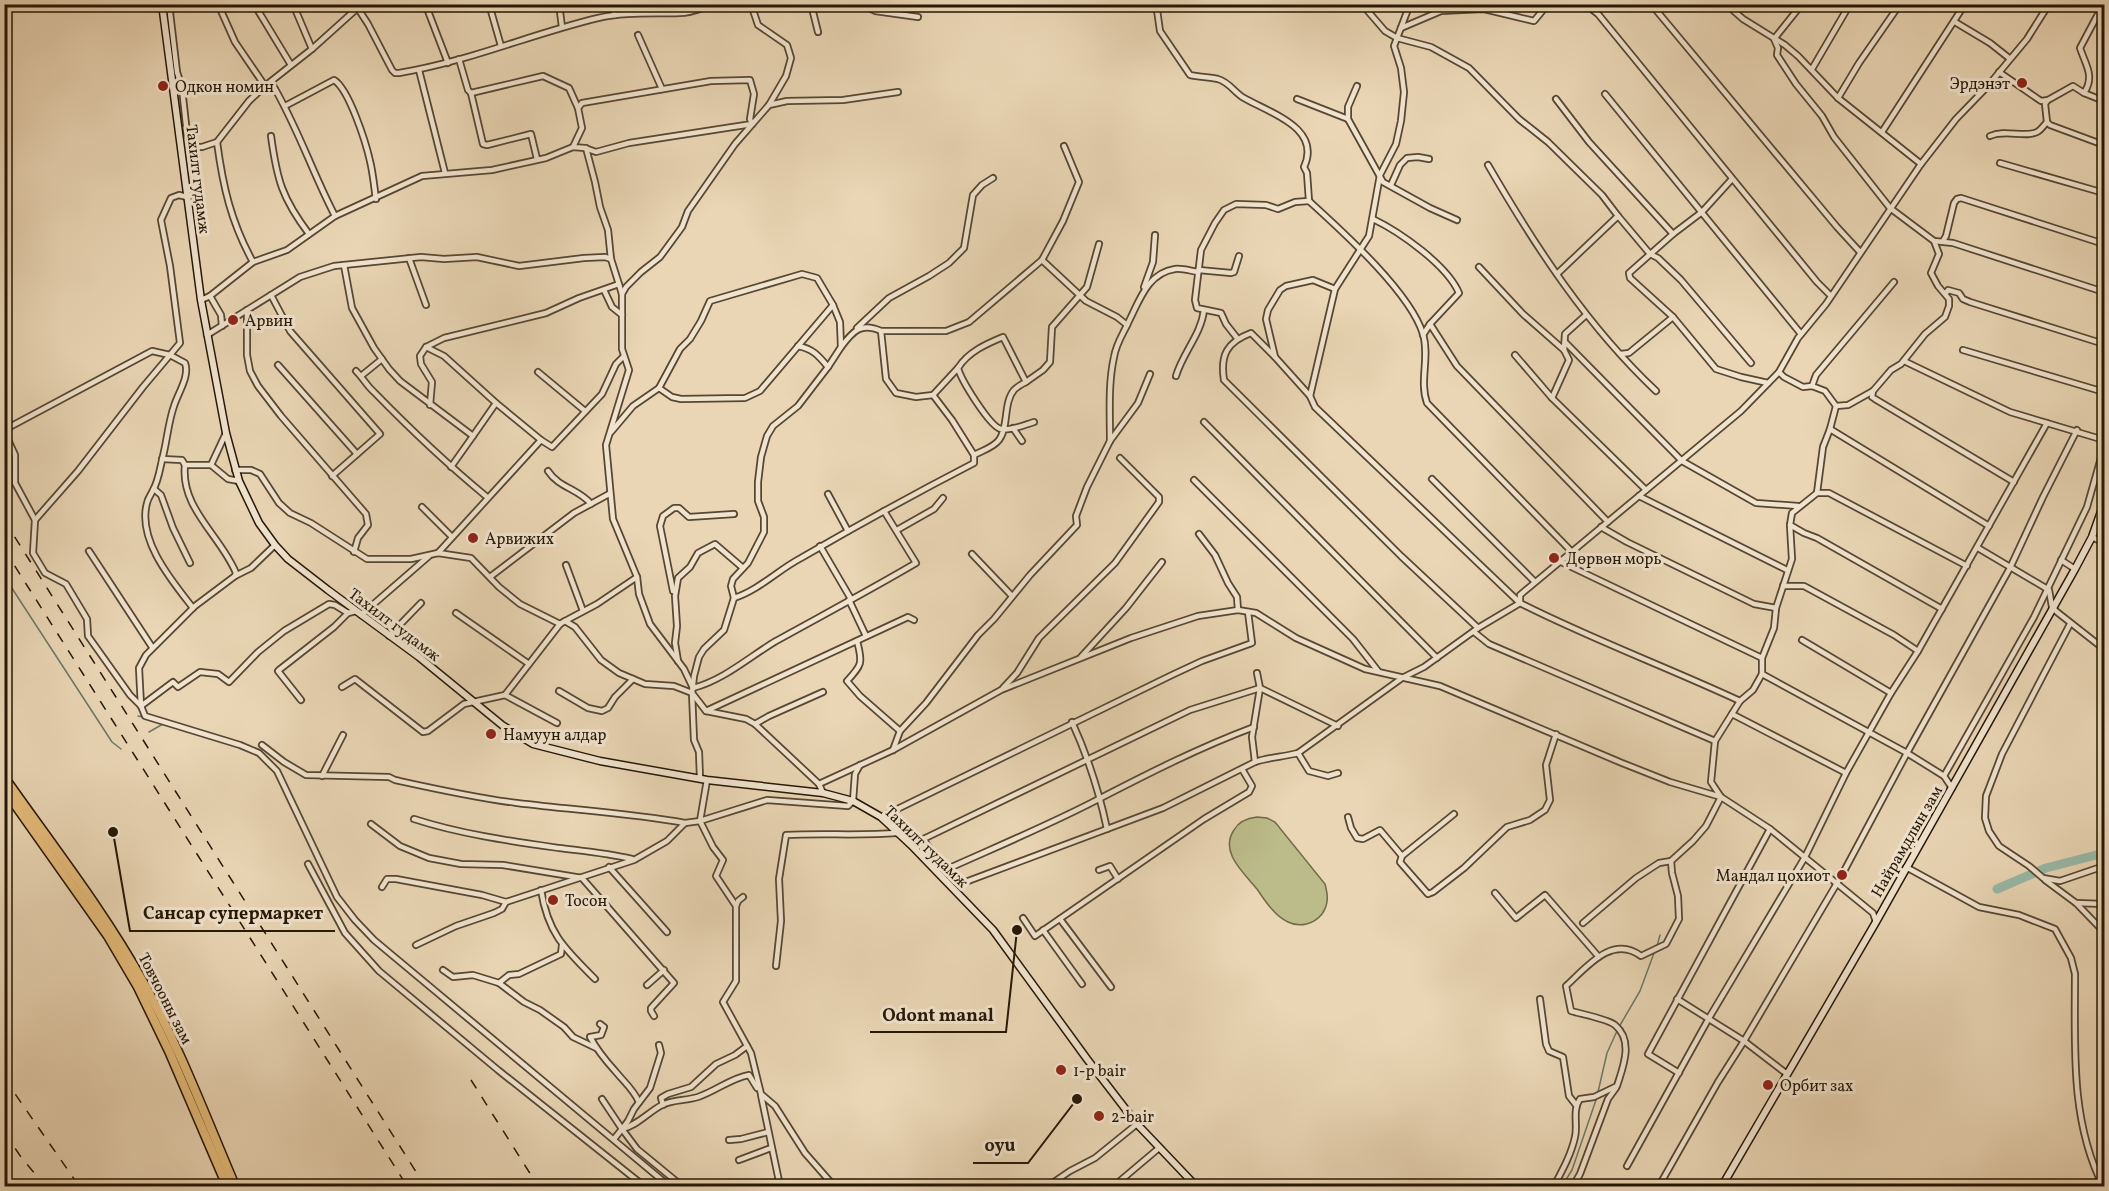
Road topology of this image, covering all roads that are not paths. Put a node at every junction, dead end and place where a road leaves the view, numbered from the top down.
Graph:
1 (162, 4) edge
2 (169, 4) edge
3 (218, 4) edge
4 (254, 4) edge
5 (293, 4) edge
6 (427, 4) edge
7 (489, 4) edge
8 (559, 4) edge
9 (612, 4) edge
10 (669, 4) edge
11 (715, 4) edge
12 (751, 4) edge
13 (811, 4) edge
14 (860, 4) edge
15 (1160, 4) edge
16 (1358, 4) edge
17 (1410, 4) edge
18 (1548, 4) edge
19 (1585, 4) edge
20 (1651, 4) edge
21 (1726, 4) edge
22 (1802, 4) edge
23 (1850, 4) edge
24 (1900, 4) edge
25 (1965, 4) edge
26 (2049, 4) edge
27 (358, 6) edge
28 (2104, 7) edge
29 (670, 12) junction
30 (615, 15) junction
31 (918, 17) dead end
32 (1955, 22) junction
33 (562, 27) junction
34 (1401, 28) junction
35 (818, 32) dead end
36 (638, 35) dead end
37 (1397, 38) junction
38 (1774, 39) junction
39 (501, 46) junction
40 (312, 49) junction
41 (2009, 58) junction
42 (459, 59) junction
43 (448, 63) junction
44 (291, 65) junction
45 (1812, 69) junction
46 (419, 70) junction
47 (174, 71) junction
48 (1999, 72) junction
49 (271, 82) junction
50 (265, 86) junction
51 (1357, 86) dead end
52 (662, 88) junction
53 (898, 92) dead end
54 (471, 93) junction
55 (2084, 93) junction
56 (1605, 94) dead end
57 (1838, 98) junction
58 (1297, 99) dead end
59 (1556, 99) dead end
60 (2048, 100) junction
61 (2104, 101) edge
62 (769, 105) junction
63 (285, 106) junction
64 (578, 108) junction
65 (1348, 119) junction
66 (2047, 122) junction
67 (752, 124) junction
68 (182, 127) junction
69 (1882, 132) junction
70 (271, 136) dead end
71 (1990, 136) dead end
72 (217, 142) junction
73 (2104, 145) edge
74 (1064, 146) dead end
75 (573, 147) junction
76 (585, 148) junction
77 (537, 159) junction
78 (1430, 159) dead end
79 (2000, 163) dead end
80 (1921, 164) junction
81 (1488, 165) dead end
82 (445, 173) junction
83 (1380, 175) junction
84 (993, 178) dead end
85 (1732, 179) junction
86 (1391, 185) junction
87 (2104, 193) edge
88 (187, 197) junction
89 (375, 199) junction
90 (1309, 201) junction
91 (1890, 208) junction
92 (1702, 212) junction
93 (335, 216) junction
94 (1618, 216) junction
95 (1373, 219) junction
96 (1457, 220) dead end
97 (309, 234) junction
98 (1673, 234) junction
99 (1155, 235) dead end
100 (1934, 241) junction
101 (1943, 242) junction
102 (1099, 244) dead end
103 (2104, 244) edge
104 (1359, 250) junction
105 (1860, 252) junction
106 (1650, 254) junction
107 (1239, 256) dead end
108 (409, 258) junction
109 (611, 259) junction
110 (1042, 260) junction
111 (253, 262) junction
112 (344, 265) junction
113 (1479, 267) dead end
114 (1198, 271) junction
115 (1557, 274) junction
116 (1894, 282) dead end
117 (619, 284) junction
118 (1335, 289) junction
119 (604, 290) junction
120 (2104, 292) edge
121 (1141, 293) junction
122 (1946, 293) junction
123 (622, 294) junction
124 (271, 295) junction
125 (1080, 295) junction
126 (210, 296) junction
127 (1831, 296) junction
128 (201, 300) junction
129 (833, 304) junction
130 (426, 305) dead end
131 (247, 310) junction
132 (1204, 310) junction
133 (622, 315) junction
134 (1586, 315) junction
135 (1673, 317) junction
136 (1430, 324) junction
137 (222, 326) junction
138 (1127, 326) junction
139 (855, 330) junction
140 (881, 331) junction
141 (1801, 334) junction
142 (207, 335) junction
143 (1423, 335) junction
144 (1237, 338) junction
145 (1565, 342) junction
146 (2104, 344) edge
147 (426, 346) junction
148 (798, 346) junction
149 (841, 347) junction
150 (1564, 350) junction
151 (1963, 350) dead end
152 (1621, 354) junction
153 (170, 355) junction
154 (1515, 355) dead end
155 (624, 356) junction
156 (1275, 357) junction
157 (382, 360) junction
158 (1904, 361) junction
159 (1751, 363) dead end
160 (278, 365) dead end
161 (828, 367) junction
162 (958, 368) junction
163 (356, 371) dead end
164 (538, 372) dead end
165 (1779, 372) junction
166 (1150, 374) dead end
167 (361, 376) junction
168 (1176, 376) dead end
169 (1026, 382) junction
170 (1768, 383) junction
171 (1812, 386) junction
172 (659, 388) junction
173 (1656, 391) dead end
174 (1873, 391) junction
175 (2104, 392) edge
176 (933, 395) junction
177 (1310, 396) junction
178 (1552, 398) junction
179 (496, 403) junction
180 (430, 405) junction
181 (1836, 406) junction
182 (585, 411) junction
183 (1034, 422) dead end
184 (1204, 422) dead end
185 (2047, 423) junction
186 (1012, 428) junction
187 (1830, 429) junction
188 (4, 430) edge
189 (1002, 430) junction
190 (2077, 430) junction
191 (226, 433) junction
192 (473, 436) junction
193 (541, 440) junction
194 (2104, 440) edge
195 (1022, 441) dead end
196 (1110, 441) junction
197 (606, 445) junction
198 (2104, 447) edge
199 (357, 454) junction
200 (974, 455) junction
201 (1120, 458) dead end
202 (162, 459) junction
203 (1682, 461) junction
204 (185, 465) junction
205 (211, 465) junction
206 (451, 467) junction
207 (235, 470) junction
208 (548, 471) dead end
209 (333, 476) junction
210 (1432, 479) dead end
211 (1194, 480) dead end
212 (239, 481) junction
213 (2014, 482) junction
214 (154, 489) junction
215 (1646, 490) junction
216 (1817, 493) junction
217 (609, 494) junction
218 (828, 494) dead end
219 (1639, 496) junction
220 (487, 497) junction
221 (943, 498) dead end
222 (2104, 503) edge
223 (591, 504) junction
224 (1798, 506) junction
225 (422, 507) dead end
226 (884, 511) junction
227 (734, 514) dead end
228 (35, 520) junction
229 (1608, 522) junction
230 (1790, 525) junction
231 (1989, 526) junction
232 (1601, 527) junction
233 (897, 530) junction
234 (848, 531) junction
235 (1198, 534) dead end
236 (452, 537) junction
237 (2092, 537) junction
238 (2104, 543) edge
239 (275, 545) junction
240 (820, 546) junction
241 (1978, 548) junction
242 (89, 551) dead end
243 (1571, 551) junction
244 (354, 552) junction
245 (438, 553) junction
246 (972, 554) dead end
247 (431, 555) junction
248 (2061, 560) junction
249 (1559, 561) junction
250 (1162, 562) dead end
251 (190, 563) dead end
252 (566, 565) dead end
253 (1967, 566) junction
254 (743, 567) junction
255 (2010, 568) junction
256 (2075, 569) junction
257 (1787, 570) junction
258 (235, 576) junction
259 (637, 577) junction
260 (490, 578) junction
261 (1535, 582) junction
262 (1783, 586) junction
263 (2047, 589) junction
264 (1012, 596) junction
265 (734, 598) junction
266 (850, 600) junction
267 (421, 603) dead end
268 (675, 603) junction
269 (1520, 603) junction
270 (2052, 607) junction
271 (193, 608) junction
272 (1776, 608) junction
273 (1942, 609) junction
274 (1238, 610) junction
275 (583, 611) junction
276 (1248, 612) junction
277 (348, 613) junction
278 (358, 613) junction
279 (456, 613) dead end
280 (914, 620) dead end
281 (563, 623) junction
282 (2070, 624) junction
283 (1476, 630) junction
284 (388, 636) junction
285 (866, 636) junction
286 (1802, 640) dead end
287 (857, 641) junction
288 (152, 647) junction
289 (2104, 649) edge
290 (1918, 651) junction
291 (1437, 658) junction
292 (1762, 658) junction
293 (1079, 659) junction
294 (679, 663) junction
295 (529, 664) junction
296 (1378, 671) junction
297 (1257, 673) dead end
298 (1762, 674) junction
299 (1402, 678) junction
300 (633, 679) junction
301 (342, 687) dead end
302 (1260, 688) junction
303 (1001, 690) junction
304 (559, 691) dead end
305 (693, 691) junction
306 (824, 692) dead end
307 (1891, 693) junction
308 (505, 695) junction
309 (302, 700) dead end
310 (471, 700) junction
311 (1740, 701) junction
312 (141, 706) junction
313 (706, 711) junction
314 (1732, 714) junction
315 (1072, 722) junction
316 (556, 723) dead end
317 (755, 724) junction
318 (1338, 726) junction
319 (1254, 727) junction
320 (900, 731) junction
321 (1868, 733) junction
322 (1556, 734) junction
323 (343, 735) dead end
324 (1714, 741) junction
325 (262, 745) dead end
326 (893, 750) junction
327 (1298, 753) junction
328 (1907, 753) junction
329 (1089, 759) junction
330 (1255, 762) junction
331 (860, 765) junction
332 (1242, 769) junction
333 (1338, 772) dead end
334 (1846, 773) junction
335 (322, 776) junction
336 (1944, 776) junction
337 (4, 777) edge
338 (703, 779) junction
339 (819, 784) junction
340 (1952, 788) junction
341 (4, 789) edge
342 (823, 793) junction
343 (1100, 797) junction
344 (1721, 797) junction
345 (853, 801) junction
346 (1454, 814) dead end
347 (881, 817) junction
348 (1348, 817) dead end
349 (414, 819) dead end
350 (700, 821) junction
351 (684, 823) junction
352 (371, 824) dead end
353 (1107, 829) junction
354 (1770, 829) junction
355 (897, 833) junction
356 (923, 839) junction
357 (911, 845) junction
358 (1402, 856) junction
359 (1805, 857) junction
360 (634, 860) junction
361 (1671, 861) junction
362 (308, 864) dead end
363 (2104, 866) edge
364 (609, 867) junction
365 (1906, 867) junction
366 (945, 870) junction
367 (1099, 870) dead end
368 (582, 878) junction
369 (2043, 878) junction
370 (1118, 879) junction
371 (1836, 882) junction
372 (382, 887) dead end
373 (541, 890) junction
374 (1495, 893) dead end
375 (743, 897) dead end
376 (506, 902) junction
377 (2076, 903) junction
378 (2104, 904) edge
379 (736, 906) junction
380 (1023, 918) dead end
381 (1060, 919) junction
382 (1876, 922) junction
383 (1583, 923) dead end
384 (1043, 930) junction
385 (667, 932) dead end
386 (2104, 932) edge
387 (416, 945) dead end
388 (561, 945) junction
389 (1598, 956) junction
390 (776, 966) dead end
391 (443, 970) dead end
392 (664, 970) junction
393 (595, 979) dead end
394 (499, 983) junction
395 (1082, 984) dead end
396 (647, 985) dead end
397 (1111, 987) dead end
398 (1540, 999) dead end
399 (1677, 999) junction
400 (654, 1017) dead end
401 (1709, 1018) junction
402 (600, 1024) dead end
403 (1744, 1041) junction
404 (659, 1044) dead end
405 (747, 1046) junction
406 (596, 1048) junction
407 (1680, 1073) junction
408 (1786, 1074) junction
409 (1617, 1086) junction
410 (761, 1094) junction
411 (602, 1099) dead end
412 (639, 1102) junction
413 (663, 1105) junction
414 (1576, 1105) junction
415 (1137, 1124) junction
416 (622, 1129) junction
417 (768, 1132) junction
418 (614, 1139) junction
419 (729, 1140) dead end
420 (771, 1148) junction
421 (1159, 1148) junction
422 (739, 1160) dead end
423 (1627, 1166) dead end
424 (227, 1186) edge
425 (234, 1186) edge
426 (644, 1186) edge
427 (669, 1186) edge
428 (682, 1186) edge
429 (780, 1186) edge
430 (834, 1186) edge
431 (1048, 1186) edge
432 (1114, 1186) edge
433 (1196, 1186) edge
434 (1554, 1186) edge
435 (1573, 1186) edge
436 (1659, 1186) edge
437 (1722, 1186) edge
438 (2103, 1186) edge

1 - 47 main road, Тахилт гудамж
2 - 47 street
3 - 50 street
4 - 44 street
5 - 40 street
6 - 43 street
7 - 39 street
8 - 33 street
9 - 30 street
10 - 29 street
11 - 29 street
12 - 62 street
13 - 35 street
14 - 31 street
15 - 90 street
16 - 37 street
17 - 34 street
18 - 34 street
19 - 85 street
20 - 105 street
21 - 38 street
22 - 38 street
23 - 45 street
24 - 57 street
25 - 32 street
26 - 41 street
27 - 40 street
27 - 46 street
28 - 55 street
29 - 30 street
30 - 33 street
32 - 41 street
32 - 69 street
33 - 39 street
34 - 37 street
36 - 52 street
37 - 83 street
37 - 94 street
38 - 45 street
38 - 91 street
39 - 42 street
40 - 44 street
41 - 48 street
42 - 43 street
42 - 54 street
43 - 46 street
44 - 49 street
45 - 57 street
46 - 82 street
47 - 68 main road, Тахилт гудамж
48 - 60 street
48 - 80 street
49 - 50 street
49 - 63 street
50 - 72 street
51 - 65 street
52 - 64 street
52 - 67 street
53 - 62 street
54 - 64 street
54 - 77 street
55 - 60 street
55 - 61 street
56 - 92 street
57 - 69 street
58 - 65 street
59 - 98 street
60 - 66 street
62 - 67 street
63 - 89 street
63 - 93 street
64 - 75 street
65 - 83 street
66 - 71 street
66 - 73 street
67 - 76 street
67 - 123 street
68 - 72 street
68 - 88 main road, Тахилт гудамж
69 - 80 street
70 - 97 street
72 - 111 street
74 - 110 street
75 - 76 street
75 - 77 street
76 - 109 street
77 - 82 street
78 - 86 street
79 - 87 street
80 - 91 street
81 - 115 street
82 - 89 street
83 - 86 street
83 - 95 street
84 - 139 street
85 - 92 street
85 - 127 street
86 - 96 street
88 - 128 main road, Тахилт гудамж
88 - 153 street
89 - 93 street
90 - 104 street
90 - 114 street
91 - 100 street
91 - 105 street
92 - 98 street
92 - 141 street
93 - 97 street
94 - 106 street
94 - 115 street
95 - 104 street
95 - 136 street
97 - 111 street
98 - 106 street
99 - 121 street
100 - 101 street
100 - 122 street
101 - 103 street
101 - 120 street
102 - 125 street
104 - 118 street
104 - 143 street
105 - 127 street
106 - 135 street
106 - 159 street
107 - 114 street
108 - 109 street
108 - 112 street
108 - 130 street
109 - 117 street
110 - 125 street
110 - 140 street
111 - 126 street
112 - 124 street
112 - 157 street
113 - 150 street
114 - 121 street
114 - 132 street
115 - 134 street
116 - 171 street
117 - 119 street
117 - 123 street
118 - 156 street
118 - 177 street
119 - 133 street
119 - 147 street
121 - 138 street
122 - 146 street
122 - 158 street
123 - 133 street
124 - 131 street
124 - 199 street
125 - 138 street
125 - 169 street
126 - 128 street
126 - 137 street
127 - 141 street
128 - 142 main road, Тахилт гудамж
129 - 148 street
129 - 149 street
129 - 172 street
131 - 137 street
131 - 209 street
132 - 144 street
132 - 168 street
133 - 155 street
134 - 145 street
134 - 152 street
135 - 152 street
135 - 170 street
136 - 143 street
136 - 229 street
137 - 142 street
138 - 196 street
139 - 140 street
139 - 149 street
140 - 176 street
141 - 165 street
142 - 191 main road, Тахилт гудамж
143 - 243 street
144 - 156 street
144 - 283 street
145 - 150 street
145 - 203 street
147 - 179 street
147 - 180 street
148 - 161 street
148 - 172 street
149 - 161 street
150 - 178 street
151 - 175 street
152 - 173 street
153 - 188 street
153 - 202 street
153 - 228 street
154 - 178 street
155 - 182 street
155 - 197 street
156 - 177 street
157 - 167 street
157 - 180 street
158 - 174 street
158 - 185 street
160 - 199 street
161 - 254 street
162 - 169 street
162 - 176 street
162 - 189 street
163 - 167 street
164 - 182 street
165 - 170 street
165 - 171 street
166 - 196 street
167 - 206 street
169 - 189 street
170 - 203 street
171 - 181 street
172 - 197 street
174 - 181 street
174 - 213 street
176 - 200 street
177 - 269 street
178 - 215 street
179 - 192 street
179 - 193 street
180 - 192 street
181 - 187 street
182 - 193 street
183 - 186 street
184 - 291 street
185 - 190 street
185 - 213 street
186 - 189 street
186 - 195 street
187 - 216 street
187 - 231 street
188 - 228 street
189 - 200 street
190 - 194 street
190 - 255 street
191 - 205 street
191 - 207 main road, Тахилт гудамж
192 - 206 street
193 - 220 street
196 - 264 street
197 - 217 street
198 - 248 street
199 - 209 street
200 - 226 street
201 - 303 street
202 - 204 street
202 - 214 street
203 - 215 street
203 - 224 street
204 - 205 street
204 - 258 street
205 - 212 street
206 - 220 street
207 - 212 main road, Тахилт гудамж
207 - 244 street
208 - 223 street
209 - 244 street
210 - 261 street
211 - 296 street
212 - 239 main road, Тахилт гудамж
213 - 231 street
214 - 251 street
214 - 271 street
215 - 219 street
216 - 224 street
216 - 253 street
217 - 223 street
217 - 259 street
218 - 234 street
219 - 229 street
219 - 257 street
220 - 236 street
221 - 233 street
222 - 237 main road, Найрамдлын зам
223 - 260 street
224 - 230 street
225 - 236 street
226 - 233 street
226 - 234 street
227 - 268 street
228 - 312 street
229 - 232 street
230 - 257 street
230 - 273 street
231 - 241 street
232 - 243 street
232 - 272 street
233 - 266 street
234 - 240 street
235 - 274 street
236 - 245 street
237 - 238 street
237 - 256 main road, Найрамдлын зам
239 - 258 street
239 - 278 main road, Тахилт гудамж
240 - 265 street
240 - 266 street
241 - 253 street
241 - 255 street
242 - 288 street
243 - 249 street
244 - 247 street
245 - 247 street
245 - 260 street
246 - 264 street
247 - 278 street
248 - 256 street
248 - 263 street
249 - 261 street
249 - 292 street
250 - 293 street
252 - 275 street
253 - 273 street
254 - 265 street
254 - 268 street
255 - 263 street
255 - 328 street
256 - 270 main road, Найрамдлын зам
257 - 262 street
258 - 271 street
259 - 275 street
259 - 294 street
260 - 281 street
261 - 269 street
262 - 272 street
262 - 290 street
263 - 270 street
263 - 336 street
264 - 320 street
265 - 305 street
266 - 285 street
266 - 305 street
267 - 284 street
268 - 294 street
269 - 283 street
269 - 311 street
270 - 282 street
270 - 340 main road, Найрамдлын зам
271 - 288 street
272 - 292 street
273 - 290 street
274 - 276 street
274 - 293 street
275 - 281 street
276 - 296 street
276 - 315 street
277 - 278 street
277 - 309 street
277 - 312 street
278 - 284 main road, Тахилт гудамж
279 - 295 street
280 - 285 street
281 - 295 street
281 - 300 street
282 - 289 street
282 - 369 street
283 - 291 street
283 - 324 street
284 - 310 main road, Тахилт гудамж
285 - 287 street
286 - 307 street
287 - 313 street
287 - 320 street
288 - 312 street
290 - 307 street
291 - 299 street
292 - 298 street
293 - 303 street
294 - 305 street
295 - 308 street
296 - 299 street
297 - 302 street
298 - 311 street
298 - 321 street
299 - 318 street
299 - 322 street
300 - 304 street
300 - 305 street
301 - 310 street
302 - 318 street
302 - 319 street
302 - 329 street
303 - 326 street
305 - 313 street
305 - 338 street
306 - 317 street
307 - 321 street
308 - 310 street
308 - 316 street
310 - 338 main road, Тахилт гудамж
311 - 314 street
312 - 418 street
313 - 317 street
314 - 324 street
314 - 334 street
315 - 329 street
315 - 347 street
317 - 339 street
318 - 327 street
319 - 330 street
319 - 343 street
320 - 326 street
321 - 328 street
321 - 334 street
322 - 344 street
322 - 358 street
323 - 335 street
324 - 344 street
325 - 335 street
326 - 331 street
327 - 330 street
327 - 333 street
328 - 336 street
328 - 371 street
329 - 343 street
329 - 356 street
330 - 332 street
331 - 339 street
331 - 345 street
332 - 353 street
332 - 370 street
334 - 359 street
335 - 351 street
336 - 340 street
337 - 425 highway, Товчооны зам
338 - 342 main road, Тахилт гудамж
338 - 350 street
339 - 342 street
340 - 365 main road, Найрамдлын зам
341 - 424 highway, Товчооны зам
342 - 345 main road, Тахилт гудамж
343 - 353 street
343 - 366 street
344 - 354 street
344 - 361 street
345 - 347 main road, Тахилт гудамж
345 - 350 street
346 - 358 street
347 - 355 main road, Тахилт гудамж
348 - 358 street
349 - 360 street
350 - 351 street
350 - 379 street
351 - 360 street
352 - 368 street
353 - 366 street
354 - 359 street
354 - 399 street
355 - 357 main road, Тахилт гудамж
355 - 390 street
356 - 357 street
356 - 366 street
357 - 415 main road, Тахилт гудамж
359 - 371 street
359 - 401 street
360 - 364 street
361 - 383 street
361 - 389 street
362 - 426 street
363 - 369 street
364 - 368 street
364 - 385 street
365 - 382 main road, Найрамдлын зам
365 - 438 street
367 - 370 street
368 - 373 street
368 - 392 street
369 - 377 street
370 - 381 street
371 - 382 street
371 - 403 street
372 - 376 street
373 - 376 street
373 - 388 street
374 - 389 street
375 - 379 street
376 - 387 street
377 - 378 street
377 - 386 street
379 - 405 street
380 - 384 street
381 - 384 street
381 - 397 street
382 - 408 main road, Найрамдлын зам
384 - 395 street
388 - 393 street
388 - 394 street
389 - 409 street
391 - 394 street
392 - 396 street
392 - 400 street
394 - 406 street
398 - 414 street
399 - 401 street
399 - 407 street
401 - 403 street
401 - 407 street
402 - 406 street
403 - 408 street
403 - 436 street
404 - 412 street
405 - 410 street
405 - 413 street
406 - 412 street
407 - 423 street
408 - 437 main road, Найрамдлын зам
409 - 414 street
409 - 435 street
410 - 413 street
410 - 417 street
410 - 430 street
411 - 416 street
412 - 416 street
413 - 416 street
414 - 434 street
415 - 421 main road, Тахилт гудамж
415 - 431 street
416 - 418 street
416 - 428 street
417 - 419 street
417 - 420 street
418 - 427 street
420 - 422 street
420 - 429 street
421 - 432 street
421 - 433 main road, Тахилт гудамж

